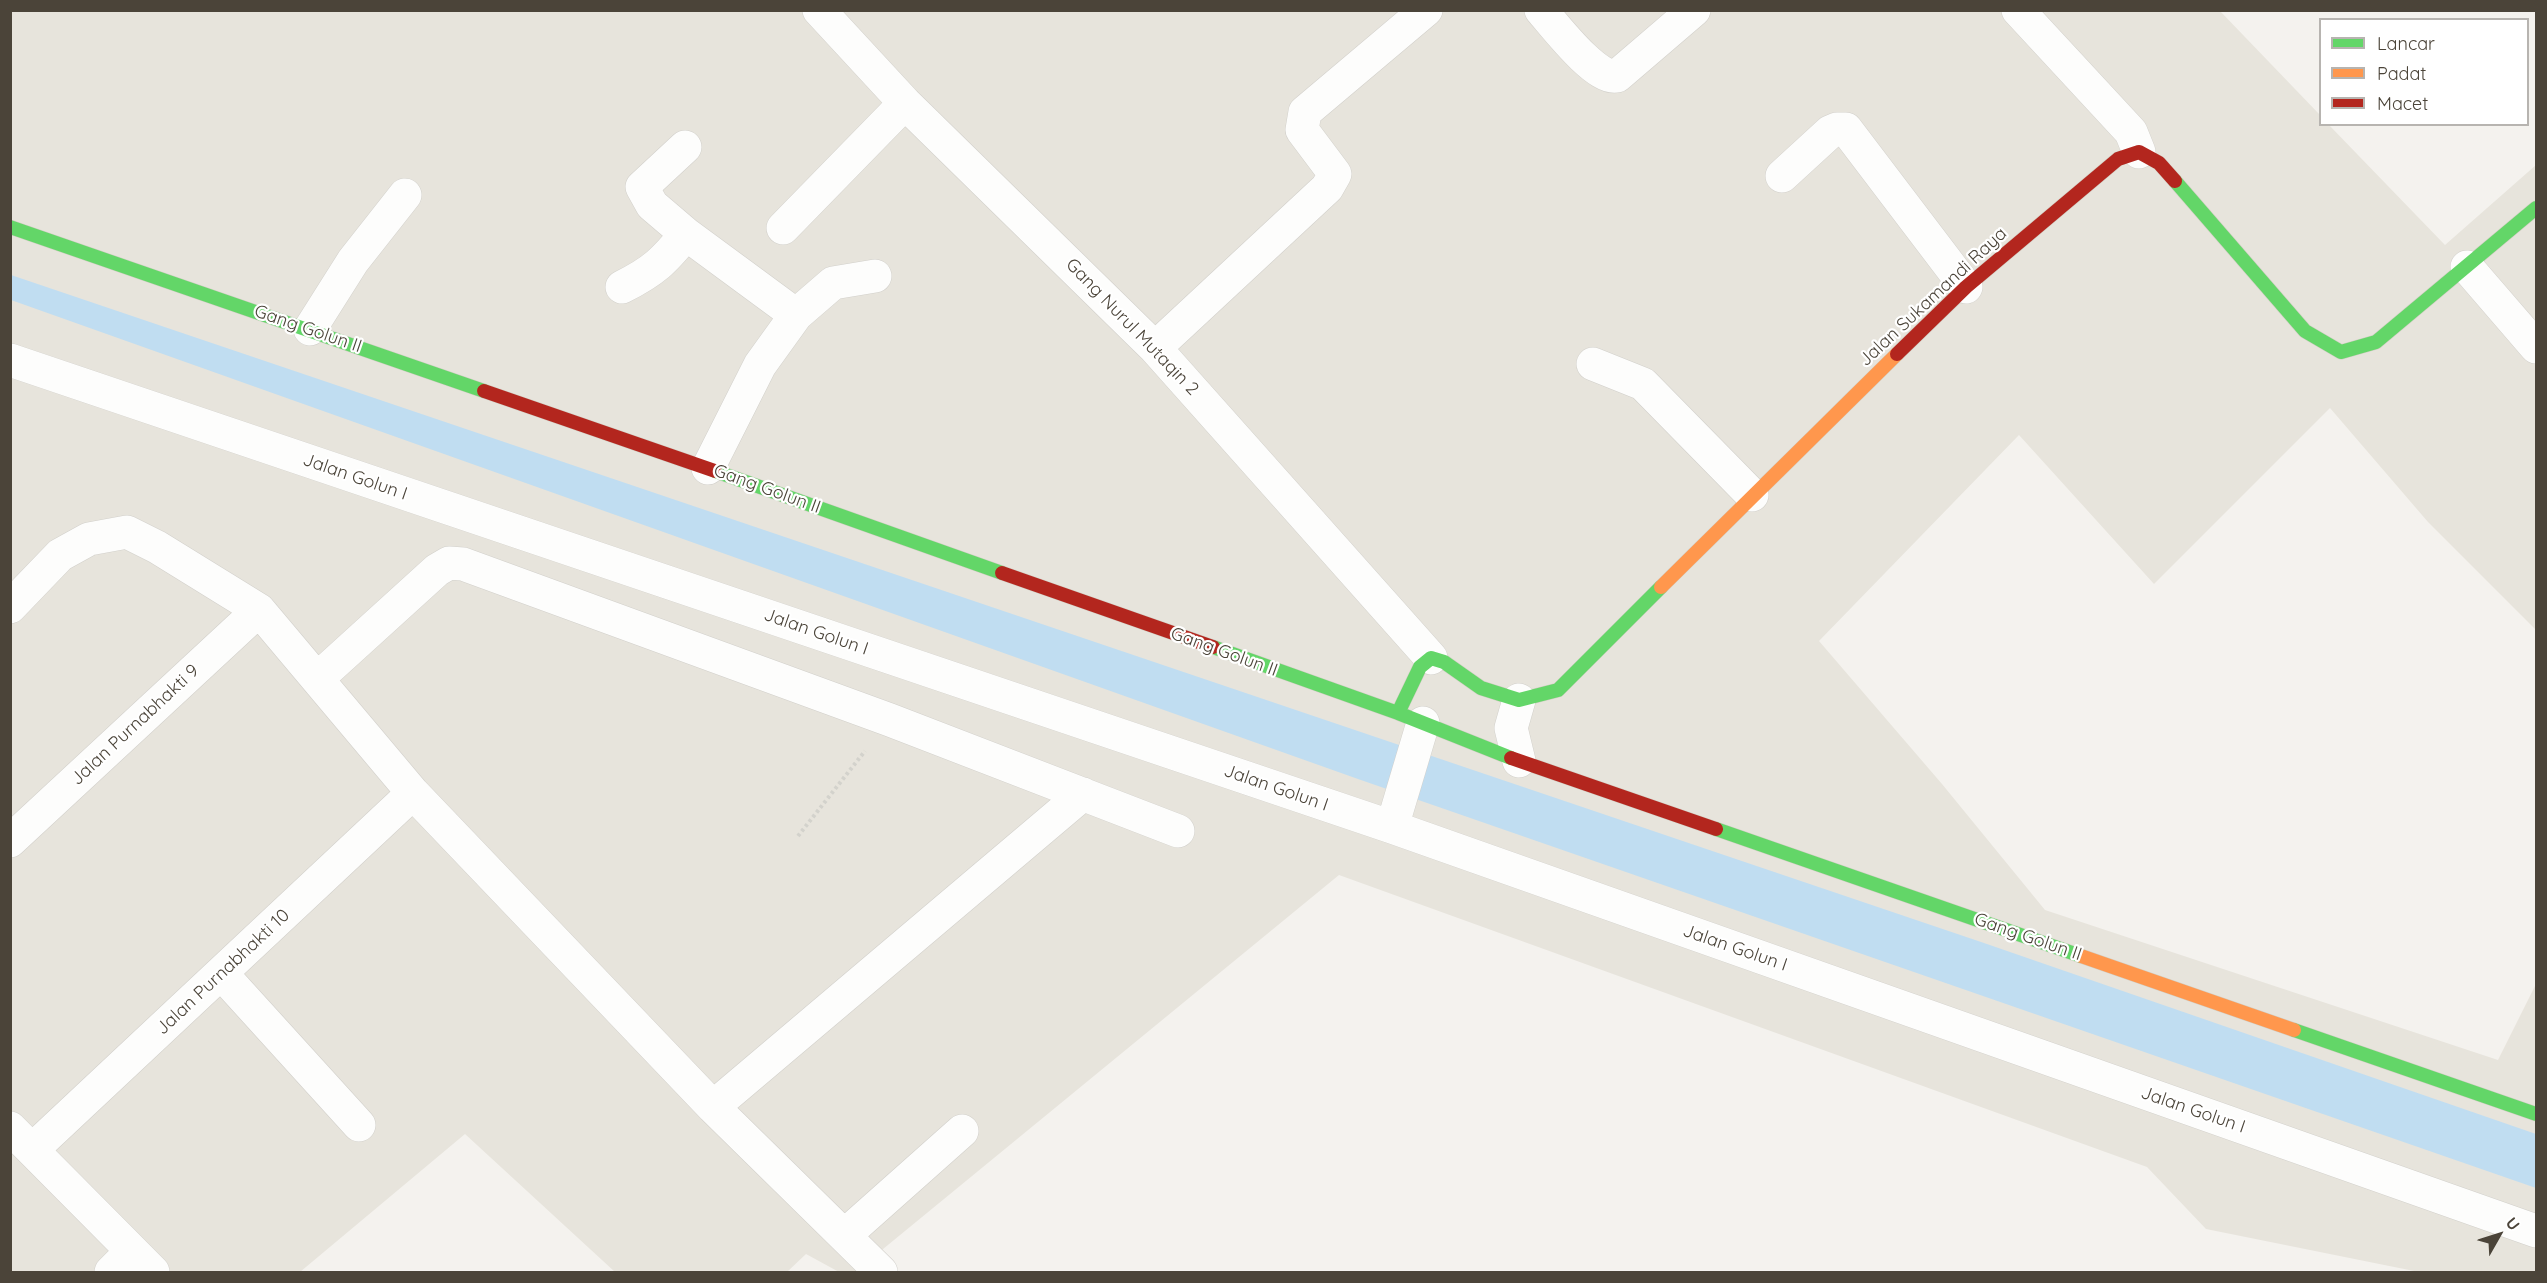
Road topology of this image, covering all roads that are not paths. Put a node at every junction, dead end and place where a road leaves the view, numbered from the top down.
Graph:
1 (819, 10) edge
2 (1426, 10) edge
3 (1541, 10) edge
4 (1694, 10) edge
5 (2018, 10) edge
6 (905, 103) junction
7 (685, 147) dead end
8 (2139, 152) junction
9 (1782, 176) dead end
10 (405, 195) dead end
11 (2536, 208) edge
12 (10, 227) edge
13 (783, 228) dead end
14 (686, 234) junction
15 (2467, 267) junction
16 (875, 276) dead end
17 (1966, 286) junction
18 (622, 287) dead end
19 (796, 315) junction
20 (310, 329) junction
21 (2536, 347) edge
22 (1155, 348) junction
23 (10, 360) edge
24 (1593, 364) dead end
25 (708, 468) junction
26 (1752, 495) junction
27 (10, 607) edge
28 (259, 610) junction
29 (1431, 658) junction
30 (317, 679) junction
31 (1519, 700) junction
32 (1412, 729) junction
33 (1519, 760) junction
34 (413, 793) junction
35 (1083, 795) junction
36 (1395, 820) junction
37 (1179, 831) dead end
38 (10, 841) edge
39 (221, 973) junction
40 (713, 1107) junction
41 (2536, 1114) edge
42 (359, 1125) dead end
43 (962, 1131) dead end
44 (21, 1139) edge
45 (2536, 1231) edge
46 (844, 1235) junction
47 (132, 1265) edge
48 (881, 1272) edge

1 - 6 street, Gang Nurul Mutaqin 2
2 - 22 street
3 - 4 street
5 - 8 street
6 - 13 street
6 - 22 street, Gang Nurul Mutaqin 2
7 - 14 street
8 - 15 street
8 - 17 street, Jalan Sukamandi Raya
9 - 17 street
10 - 20 street
11 - 15 street
12 - 20 street, Gang Golun II
14 - 18 street
14 - 19 street
15 - 21 street
16 - 19 street
17 - 26 street, Jalan Sukamandi Raya
19 - 25 street
20 - 25 street, Gang Golun II
22 - 29 street, Gang Nurul Mutaqin 2
23 - 36 street, Jalan Golun I
24 - 26 street
25 - 32 street, Gang Golun II
26 - 31 street, Jalan Sukamandi Raya
27 - 28 street
28 - 30 street
28 - 38 street, Jalan Purnabhakti 9
29 - 31 street
29 - 32 street
30 - 34 street
30 - 35 street
31 - 33 street
32 - 33 street, Gang Golun II
32 - 36 street
33 - 41 street, Gang Golun II
34 - 39 street, Jalan Purnabhakti 10
34 - 40 street
35 - 37 street
35 - 40 street
36 - 45 street, Jalan Golun I
39 - 42 street
39 - 44 street, Jalan Purnabhakti 10
40 - 46 street
43 - 46 street
44 - 47 street
46 - 48 street

